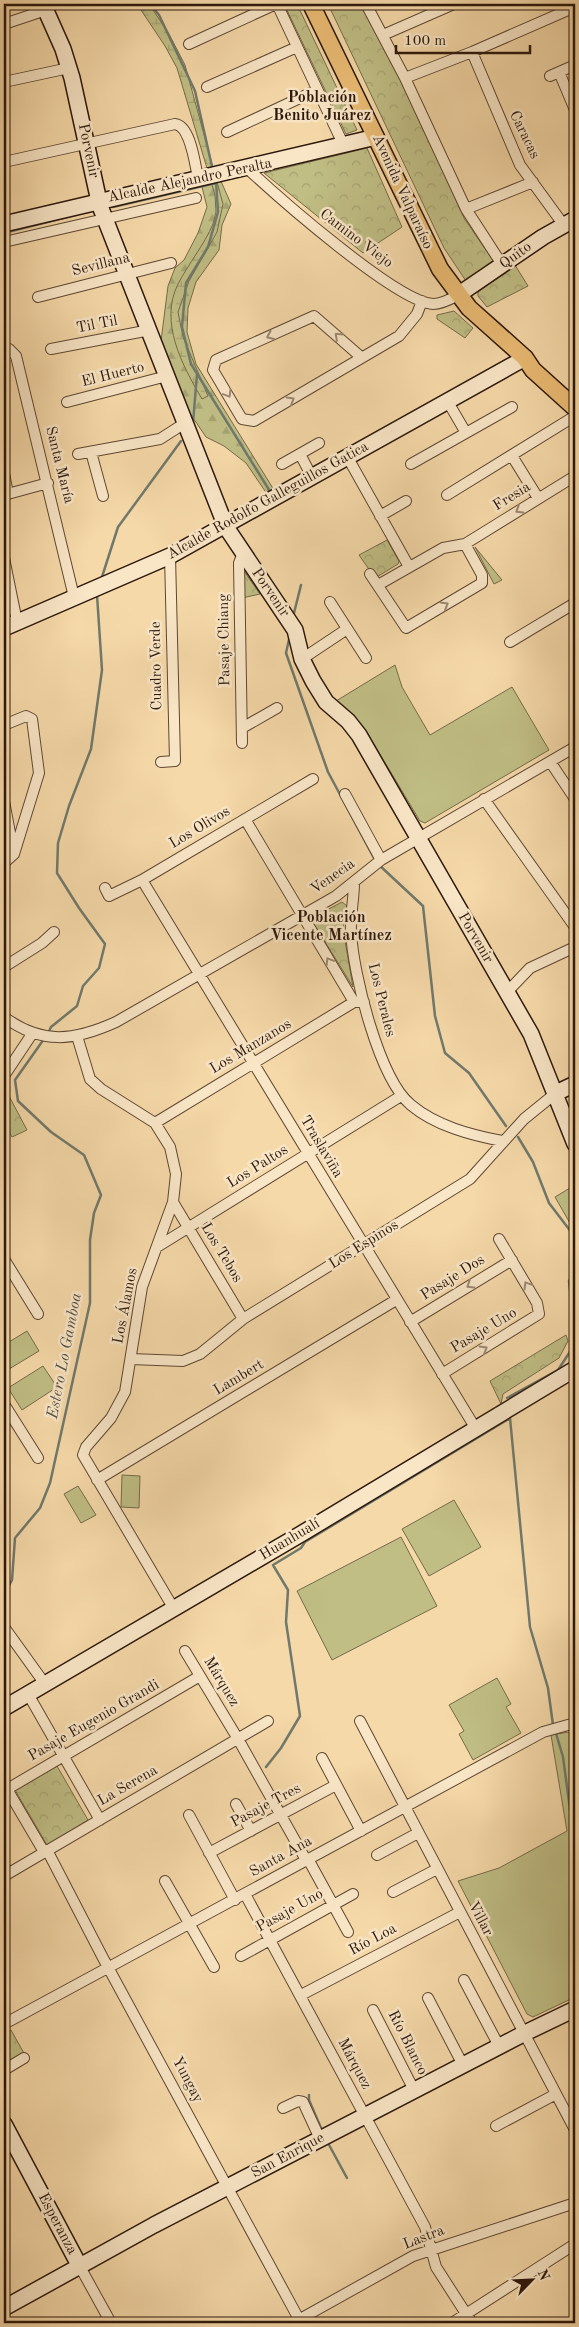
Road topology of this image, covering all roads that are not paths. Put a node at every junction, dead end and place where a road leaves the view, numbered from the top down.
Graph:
1 (276, 4) edge
2 (311, 4) edge
3 (366, 4) edge
4 (454, 4) edge
5 (44, 7) edge
6 (575, 7) edge
7 (4, 24) edge
8 (383, 35) junction
9 (189, 44) dead end
10 (297, 47) junction
11 (472, 52) junction
12 (575, 65) edge
13 (69, 68) junction
14 (406, 78) junction
15 (4, 82) edge
16 (206, 88) dead end
17 (317, 90) junction
18 (575, 110) edge
19 (227, 132) dead end
20 (376, 137) junction
21 (86, 144) junction
22 (344, 146) junction
23 (4, 162) edge
24 (248, 168) junction
25 (201, 177) junction
26 (533, 182) junction
27 (196, 198) dead end
28 (99, 201) junction
29 (466, 209) junction
30 (105, 220) junction
31 (569, 221) edge
32 (4, 224) edge
33 (4, 242) edge
34 (171, 263) dead end
35 (503, 266) junction
36 (127, 274) junction
37 (458, 296) junction
38 (38, 297) dead end
39 (422, 301) junction
40 (150, 330) junction
41 (51, 349) dead end
42 (4, 350) edge
43 (361, 357) junction
44 (525, 358) junction
45 (167, 376) junction
46 (575, 396) edge
47 (66, 402) dead end
48 (448, 402) junction
49 (512, 406) dead end
50 (575, 408) edge
51 (575, 416) edge
52 (184, 422) junction
53 (466, 433) junction
54 (319, 443) dead end
55 (91, 452) junction
56 (78, 454) dead end
57 (300, 454) junction
58 (512, 456) junction
59 (348, 458) junction
60 (282, 464) dead end
61 (411, 464) dead end
62 (4, 473) edge
63 (575, 476) edge
64 (312, 478) junction
65 (48, 483) junction
66 (6, 494) edge
67 (447, 494) dead end
68 (103, 496) dead end
69 (538, 498) junction
70 (406, 501) dead end
71 (380, 516) junction
72 (226, 526) junction
73 (466, 544) junction
74 (243, 553) junction
75 (170, 556) junction
76 (4, 558) edge
77 (408, 566) junction
78 (370, 574) dead end
79 (378, 585) junction
80 (74, 597) junction
81 (330, 602) dead end
82 (575, 603) edge
83 (10, 625) edge
84 (347, 629) junction
85 (510, 642) dead end
86 (366, 658) dead end
87 (302, 659) junction
88 (277, 708) dead end
89 (4, 725) edge
90 (242, 728) junction
91 (242, 743) dead end
92 (575, 747) edge
93 (161, 762) dead end
94 (551, 763) junction
95 (313, 779) dead end
96 (345, 794) dead end
97 (484, 799) junction
98 (575, 799) edge
99 (4, 801) edge
100 (245, 819) junction
101 (418, 838) junction
102 (14, 854) junction
103 (381, 860) junction
104 (4, 863) edge
105 (142, 880) junction
106 (354, 883) junction
107 (105, 888) dead end
108 (302, 916) junction
109 (575, 928) edge
110 (54, 932) dead end
111 (575, 947) edge
112 (4, 967) edge
113 (200, 974) junction
114 (506, 993) junction
115 (359, 1002) junction
116 (4, 1017) edge
117 (34, 1035) junction
118 (76, 1036) junction
119 (253, 1063) junction
120 (4, 1076) edge
121 (575, 1084) edge
122 (556, 1093) junction
123 (401, 1096) junction
124 (155, 1122) junction
125 (502, 1141) junction
126 (575, 1144) edge
127 (308, 1154) junction
128 (173, 1202) junction
129 (189, 1227) junction
130 (499, 1239) dead end
131 (362, 1246) junction
132 (157, 1247) junction
133 (4, 1259) edge
134 (512, 1260) junction
135 (396, 1300) junction
136 (38, 1314) dead end
137 (243, 1319) junction
138 (410, 1322) junction
139 (131, 1359) junction
140 (575, 1369) edge
141 (442, 1374) junction
142 (4, 1404) edge
143 (476, 1429) junction
144 (38, 1458) dead end
145 (97, 1480) junction
146 (174, 1609) junction
147 (4, 1627) edge
148 (185, 1651) dead end
149 (200, 1676) junction
150 (45, 1684) junction
151 (28, 1694) junction
152 (4, 1708) edge
153 (268, 1721) dead end
154 (360, 1721) dead end
155 (575, 1723) edge
156 (238, 1739) junction
157 (63, 1756) junction
158 (322, 1758) dead end
159 (336, 1784) junction
160 (5, 1790) edge
161 (236, 1804) dead end
162 (404, 1807) junction
163 (188, 1815) dead end
164 (281, 1816) junction
165 (100, 1820) junction
166 (251, 1831) junction
167 (361, 1831) junction
168 (418, 1833) junction
169 (45, 1851) junction
170 (209, 1853) junction
171 (377, 1855) dead end
172 (307, 1860) junction
173 (437, 1869) junction
174 (4, 1876) edge
175 (164, 1881) dead end
176 (393, 1892) dead end
177 (245, 1894) junction
178 (353, 1894) dead end
179 (235, 1900) junction
180 (333, 1904) junction
181 (460, 1912) junction
182 (191, 1924) junction
183 (348, 1932) dead end
184 (270, 1940) junction
185 (241, 1956) dead end
186 (214, 1967) dead end
187 (108, 1968) junction
188 (464, 1980) dead end
189 (301, 1995) junction
190 (428, 1998) dead end
191 (575, 2008) edge
192 (373, 2010) dead end
193 (4, 2024) edge
194 (525, 2032) junction
195 (499, 2046) junction
196 (24, 2058) dead end
197 (463, 2065) junction
198 (4, 2070) edge
199 (414, 2090) junction
200 (556, 2094) junction
201 (283, 2108) dead end
202 (365, 2116) junction
203 (496, 2126) dead end
204 (575, 2130) edge
205 (6, 2132) edge
206 (320, 2139) junction
207 (228, 2187) junction
208 (575, 2204) edge
209 (575, 2244) edge
210 (430, 2250) junction
211 (79, 2265) junction
212 (4, 2308) edge
213 (469, 2319) edge
214 (298, 2322) edge
215 (111, 2323) edge
216 (452, 2323) edge

1 - 9 street
1 - 10 street
2 - 20 main road, Avenida Valparaíso
3 - 8 street
4 - 8 street
5 - 7 street
5 - 13 street, Porvenir
6 - 11 street
8 - 14 street
10 - 16 street
10 - 17 street
11 - 14 street
11 - 26 street, Caracas
12 - 18 street
13 - 15 street
13 - 21 street, Porvenir
14 - 29 street
17 - 19 street
17 - 22 street
20 - 22 street, Alcalde Alejandro Peralta
20 - 37 main road, Avenida Valparaíso
21 - 23 street
21 - 25 street
21 - 28 street, Porvenir
22 - 24 street, Alcalde Alejandro Peralta
24 - 25 street, Alcalde Alejandro Peralta
24 - 39 street, Camino Viejo
25 - 28 street, Alcalde Alejandro Peralta
26 - 29 street
26 - 31 street, Caracas
27 - 30 street, Alcalde Alejandro Peralta
28 - 30 street, Porvenir
28 - 32 street, Alcalde Alejandro Peralta
29 - 35 street
30 - 33 street, Alcalde Alejandro Peralta
30 - 36 street, Porvenir
31 - 35 street, Quito
34 - 36 street, Sevillana
35 - 37 street, Quito
36 - 38 street, Sevillana
36 - 40 street, Porvenir
37 - 39 street
37 - 44 main road, Avenida Valparaíso
39 - 43 street
40 - 41 street, Til Til
40 - 45 street, Porvenir
42 - 65 street, Santa María
43 -> 43 street
44 - 46 main road, Avenida Valparaíso
44 - 48 street, Alcalde Rodolfo Galleguillos Gatica
44 - 50 main road, Avenida Valparaíso
45 - 47 street, El Huerto
45 - 52 street, Porvenir
48 - 53 street
48 - 59 street, Alcalde Rodolfo Galleguillos Gatica
49 - 53 street
51 - 58 street
52 - 55 street
52 - 72 street, Porvenir
53 - 61 street
54 - 57 street
55 - 56 street
55 - 68 street
57 - 60 street
57 - 64 street
58 - 67 street
58 - 69 street
59 - 64 street, Alcalde Rodolfo Galleguillos Gatica
59 - 71 street
62 - 66 street
63 - 69 street, Fresia
64 - 72 street, Alcalde Rodolfo Galleguillos Gatica
65 - 66 street
65 - 80 street, Santa María
69 -> 73 street, Fresia
70 - 71 street
71 - 77 street
72 - 74 street, Porvenir
72 - 75 street, Alcalde Rodolfo Galleguillos Gatica
73 - 77 street
79 -> 73 street
74 - 87 street, Porvenir
74 - 90 street, Pasaje Chiang
75 - 80 street, Alcalde Rodolfo Galleguillos Gatica
75 - 93 street, Cuadro Verde
76 - 83 street
77 - 79 street
78 - 79 street
80 - 83 street, Alcalde Rodolfo Galleguillos Gatica
81 - 84 street
82 - 85 street
84 - 86 street
84 - 87 street
87 - 101 street, Porvenir
88 - 90 street
89 - 102 street
90 - 91 street, Pasaje Chiang
92 - 94 street, Venecia
94 - 97 street, Venecia
94 - 98 street
95 - 100 street, Los Olivos
96 - 103 street
97 - 101 street, Venecia
97 - 109 street
99 - 102 street
100 - 105 street, Los Olivos
100 - 108 street
101 - 103 street, Venecia
101 - 114 street, Porvenir
102 - 104 street
103 - 106 street, Venecia
105 - 107 street, Los Olivos
105 - 113 street, Traslaviña
106 - 108 street, Venecia
106 - 115 street, Los Perales
108 - 113 street, Venecia
115 -> 108 street
110 - 112 street
111 - 114 street
113 - 118 street, Venecia
113 - 119 street, Traslaviña
114 - 122 street, Porvenir
115 - 119 street, Los Manzanos
115 - 123 street, Los Perales
116 - 117 street
117 - 118 street
117 - 120 street
118 - 124 street, Los Álamos
119 - 124 street, Los Manzanos
119 - 127 street, Traslaviña
121 - 122 street, Los Espinos
122 - 125 street, Los Espinos
122 - 126 street, Porvenir
123 - 125 street, Los Perales
123 - 127 street, Los Paltos
124 - 128 street, Los Álamos
125 - 131 street, Los Espinos
127 - 129 street, Los Paltos
127 - 131 street, Traslaviña
128 - 129 street, Los Tebos
128 - 132 street, Los Álamos
129 - 132 street, Los Paltos
129 - 137 street, Los Tebos
130 - 134 street
131 - 135 street, Traslaviña
131 - 137 street, Los Espinos
132 - 139 street, Los Álamos
133 - 136 street
134 -> 138 street, Pasaje Dos
141 -> 134 street, Pasaje Uno
135 - 138 street, Traslaviña
135 - 145 street, Lambert
137 - 139 street, Los Espinos
138 - 141 street, Traslaviña
139 - 145 street, Los Álamos
140 - 143 street, Huanhualí
141 - 143 street, Traslaviña
142 - 144 street
143 - 146 street, Huanhualí
145 - 146 street, Los Álamos
146 - 150 street, Huanhualí
147 - 150 street
148 - 149 street, Márquez
149 - 156 street, Márquez
149 - 157 street, Pasaje Eugenio Grandi
150 - 151 street, Huanhualí
151 - 152 street, Huanhualí
151 - 157 street
153 - 156 street, La Serena
154 - 162 street, Villar
155 - 162 street, Santa Ana
156 - 164 street, Márquez
156 - 165 street, La Serena
157 - 160 street, Pasaje Eugenio Grandi
157 - 165 street
158 - 159 street
159 - 164 street, Pasaje Tres
159 - 167 street
160 - 169 street, Yungay
161 - 166 street
162 - 167 street, Santa Ana
162 - 168 street, Villar
163 - 170 street
164 - 166 street, Pasaje Tres
164 - 172 street, Márquez
165 - 169 street, La Serena
166 - 170 street, Pasaje Tres
167 - 172 street, Santa Ana
168 - 171 street
168 - 173 street, Villar
169 - 174 street, La Serena
169 - 187 street, Yungay
170 - 179 street
172 - 177 street, Santa Ana
172 - 180 street
173 - 176 street
173 - 181 street, Villar
175 - 182 street
177 - 179 street, Santa Ana
177 - 184 street, Márquez
178 - 180 street, Pasaje Uno
179 - 182 street, Santa Ana
180 - 183 street
180 - 184 street, Pasaje Uno
181 - 189 street, Río Loa
181 - 194 street, Villar
182 - 186 street
182 - 187 street, Santa Ana
184 - 185 street, Pasaje Uno
184 - 189 street, Márquez
187 - 193 street, Santa Ana
187 - 207 street, Yungay
188 - 195 street
189 - 202 street, Márquez
190 - 197 street
191 - 194 street, San Enrique
192 - 199 street, Río Blanco
194 - 195 street, San Enrique
194 - 200 street, Villar
195 - 197 street, San Enrique
196 - 198 street
197 - 199 street, San Enrique
199 - 202 street, San Enrique
200 - 203 street
200 - 204 street, Villar
201 - 206 street
202 - 206 street, San Enrique
202 - 210 street, Márquez
205 - 211 street, Esperanza
206 - 207 street, San Enrique
207 - 211 street, San Enrique
207 - 214 street, Yungay
208 - 210 street, Lastra
209 - 213 street
210 - 213 street, Márquez
210 - 214 street, Lastra
211 - 212 street, San Enrique
211 - 215 street, Esperanza
213 - 216 street

